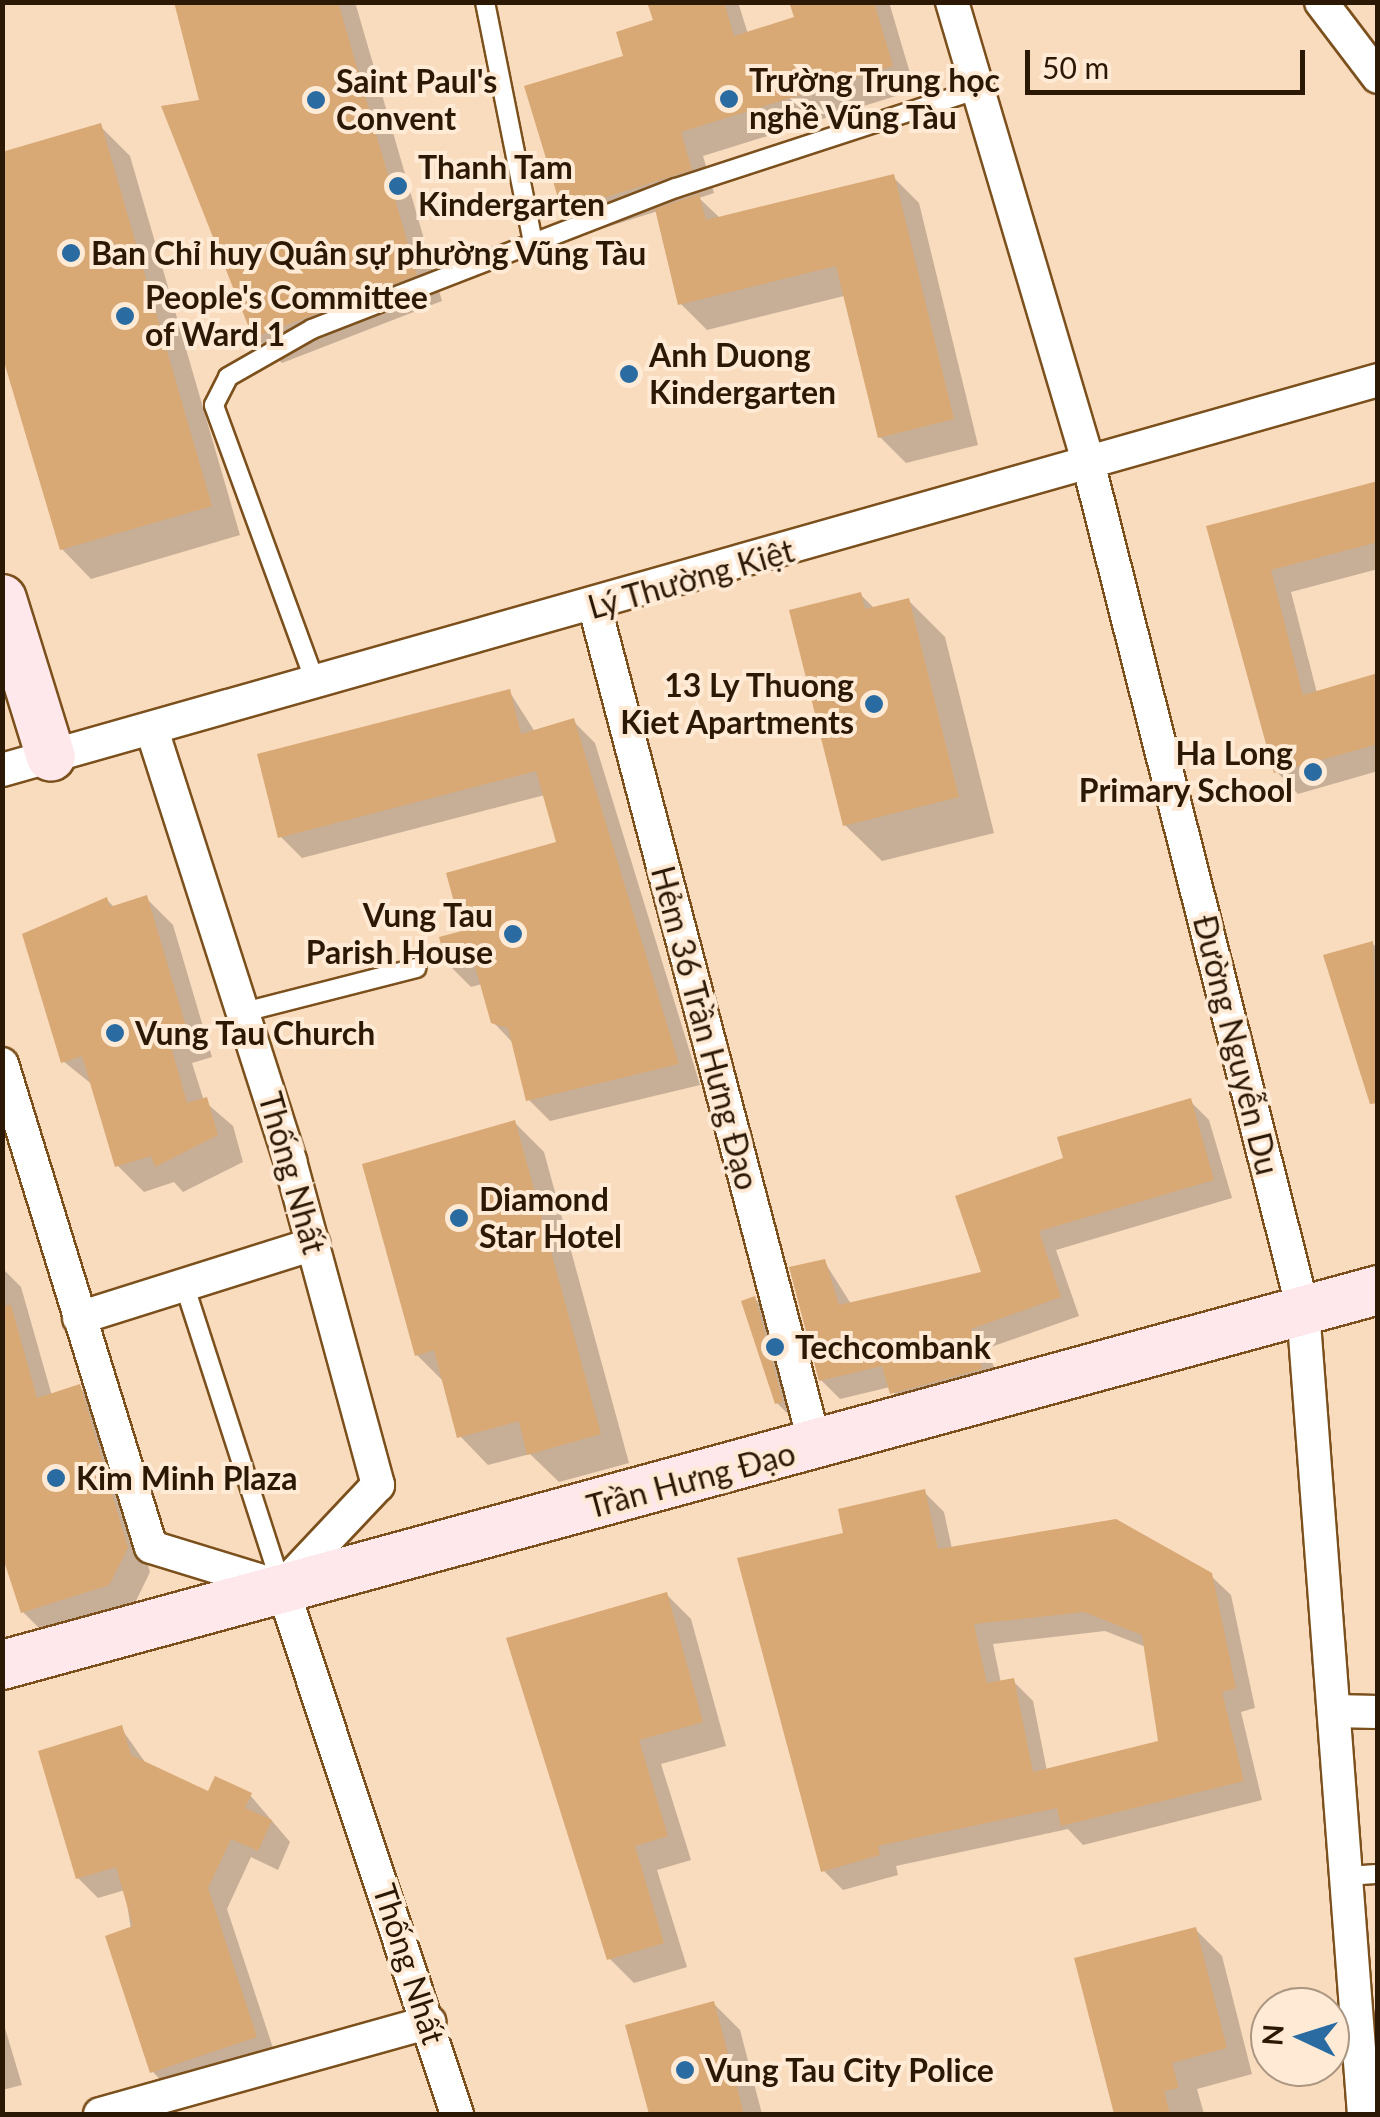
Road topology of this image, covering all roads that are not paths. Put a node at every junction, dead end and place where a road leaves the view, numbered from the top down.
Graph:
1 (485, 2) edge
2 (952, 2) edge
3 (1320, 2) edge
4 (1366, 38) edge
5 (1378, 77) edge
6 (973, 91) junction
7 (534, 248) junction
8 (1378, 380) edge
9 (1088, 462) junction
10 (2, 599) edge
11 (595, 608) junction
12 (317, 688) junction
13 (152, 730) junction
14 (51, 756) junction
15 (2, 770) edge
16 (416, 968) dead end
17 (244, 1012) junction
18 (2, 1064) edge
19 (314, 1244) junction
20 (184, 1284) junction
21 (1378, 1290) edge
22 (1303, 1308) junction
23 (79, 1318) junction
24 (816, 1448) junction
25 (282, 1588) junction
26 (2, 1664) edge
27 (1334, 1711) junction
28 (1378, 1712) edge
29 (1362, 1875) edge
30 (430, 2022) junction
31 (100, 2114) edge
32 (456, 2114) edge
33 (1364, 2114) edge

1 - 7 lane
2 - 6 street, Đường Nguyễn Du
3 - 4 street
4 - 5 street
6 - 7 lane
6 - 9 street, Đường Nguyễn Du
7 - 12 lane
8 - 9 street, Lý Thường Kiệt
9 - 11 street, Lý Thường Kiệt
9 - 22 street, Đường Nguyễn Du
10 - 14 main road
11 - 12 street, Lý Thường Kiệt
11 - 24 street, Hẻm 36 Trần Hưng Đạo
12 - 13 street, Lý Thường Kiệt
13 - 14 street, Lý Thường Kiệt
13 - 17 street, Thống Nhất
14 - 15 street, Lý Thường Kiệt
16 - 17 lane
17 - 19 street, Thống Nhất
18 - 23 street
19 - 20 street
19 - 25 street, Thống Nhất
20 - 23 street
20 - 25 lane
21 - 22 main road, Trần Hưng Đạo
22 - 24 main road, Trần Hưng Đạo
22 - 27 street, Đường Nguyễn Du
23 - 25 street
24 - 25 main road, Trần Hưng Đạo
25 - 26 main road, Trần Hưng Đạo
25 - 30 street, Thống Nhất
27 - 28 street
27 - 29 street, Đường Nguyễn Du
29 - 33 street, Đường Nguyễn Du
30 - 31 street
30 - 32 street, Thống Nhất

